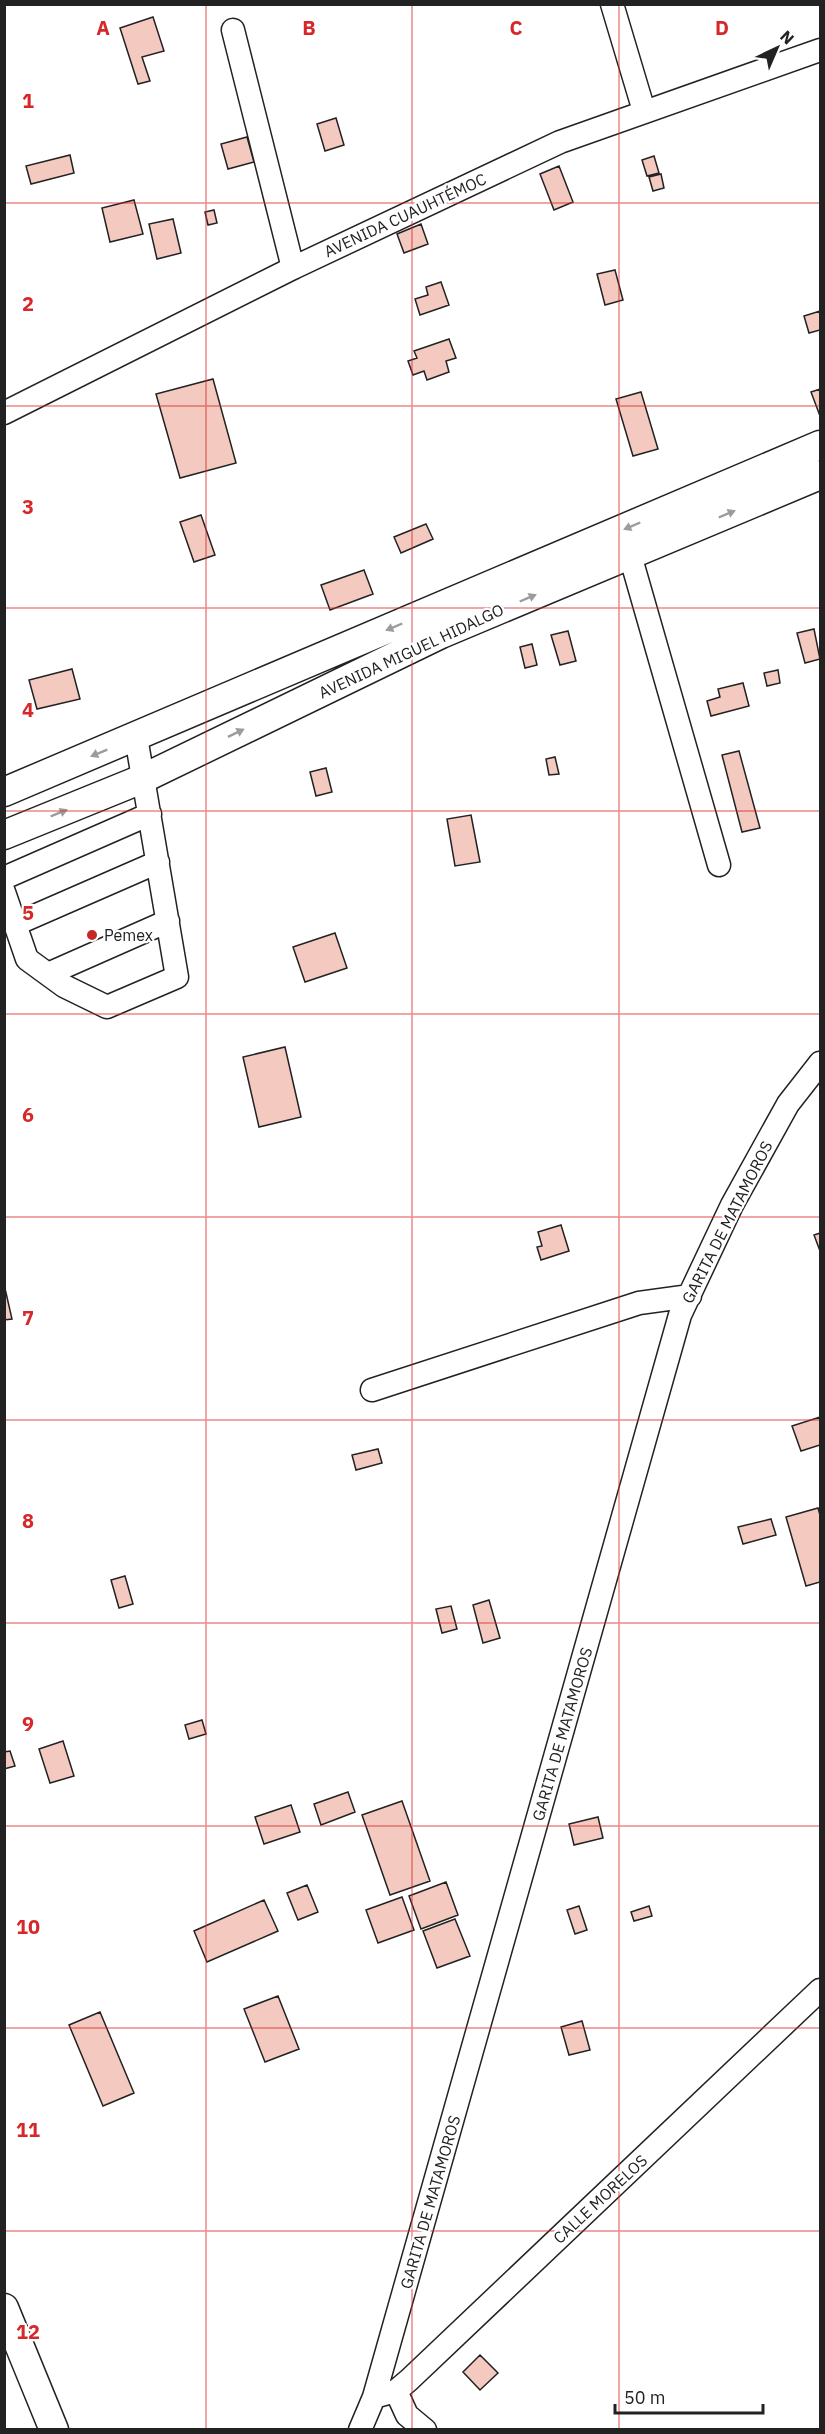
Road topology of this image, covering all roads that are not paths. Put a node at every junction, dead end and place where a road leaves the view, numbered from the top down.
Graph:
1 (612, 4) edge
2 (233, 30) dead end
3 (820, 50) edge
4 (644, 111) junction
5 (293, 268) junction
6 (4, 413) edge
7 (820, 445) edge
8 (820, 475) edge
9 (678, 520) junction
10 (630, 555) junction
11 (436, 623) junction
12 (136, 737) junction
13 (142, 779) junction
14 (4, 792) edge
15 (150, 813) junction
16 (4, 835) edge
17 (158, 862) junction
18 (719, 865) dead end
19 (4, 878) edge
20 (4, 892) edge
21 (168, 921) junction
22 (15, 924) junction
23 (48, 974) junction
24 (820, 1063) edge
25 (690, 1296) junction
26 (372, 1390) dead end
27 (820, 1990) edge
28 (4, 2308) edge
29 (385, 2394) junction
30 (54, 2430) edge
31 (360, 2430) edge
32 (425, 2430) edge

1 - 4 street
2 - 5 street
3 - 4 street, AVENIDA CUAUHTÉMOC
4 - 5 street, AVENIDA CUAUHTÉMOC
5 - 6 street, AVENIDA CUAUHTÉMOC
7 - 9 main road, AVENIDA MIGUEL HIDALGO
9 -> 8 main road, AVENIDA MIGUEL HIDALGO
9 - 10 main road, AVENIDA MIGUEL HIDALGO
9 -> 11 main road, AVENIDA MIGUEL HIDALGO
11 -> 10 main road, AVENIDA MIGUEL HIDALGO
10 - 18 street
11 -> 12 main road, AVENIDA MIGUEL HIDALGO
13 -> 11 main road, AVENIDA MIGUEL HIDALGO
12 - 13 street
12 -> 14 main road, AVENIDA MIGUEL HIDALGO
13 - 15 street
16 -> 13 main road, AVENIDA MIGUEL HIDALGO
15 - 17 street
15 - 19 street
17 - 21 street
17 - 22 street
20 - 22 street
21 - 23 street
21 - 23 street
22 - 23 street
24 - 25 street, GARITA DE MATAMOROS
25 - 26 street
25 - 29 street, GARITA DE MATAMOROS
27 - 29 street, CALLE MORELOS
28 - 30 main road
29 - 31 street, GARITA DE MATAMOROS
29 - 32 street

